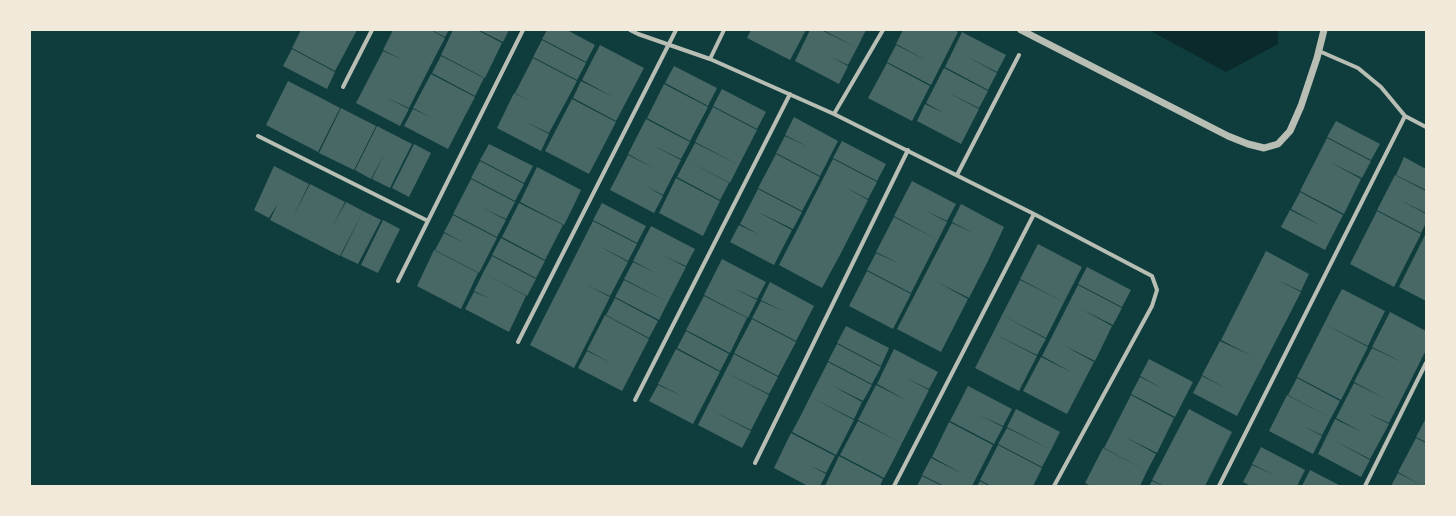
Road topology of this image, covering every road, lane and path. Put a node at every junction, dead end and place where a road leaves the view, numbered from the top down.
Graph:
1 (372, 30) edge
2 (523, 30) edge
3 (630, 30) edge
4 (676, 30) edge
5 (724, 30) edge
6 (882, 30) edge
7 (1021, 30) edge
8 (1324, 30) edge
9 (669, 45) junction
10 (1319, 52) junction
11 (1019, 55) dead end
12 (710, 59) junction
13 (343, 87) dead end
14 (790, 94) junction
15 (834, 114) junction
16 (1405, 116) junction
17 (1426, 127) edge
18 (258, 136) dead end
19 (908, 150) junction
20 (956, 175) junction
21 (1034, 214) junction
22 (428, 221) junction
23 (398, 281) dead end
24 (518, 342) dead end
25 (1426, 363) edge
26 (635, 400) dead end
27 (754, 463) dead end
28 (894, 486) edge
29 (1054, 486) edge
30 (1220, 486) edge
31 (1365, 486) edge

1 - 13 street
2 - 22 street
3 - 9 street
4 - 9 street
5 - 12 street
6 - 15 street
7 - 10 street
8 - 10 street
9 - 12 street
9 - 24 street
10 - 16 street
11 - 20 street
12 - 14 street
14 - 15 street
14 - 26 street
15 - 19 street
16 - 17 street
16 - 30 street
18 - 22 street
19 - 20 street
19 - 27 street
20 - 21 street
21 - 28 street
21 - 29 street
22 - 23 street
25 - 31 street

